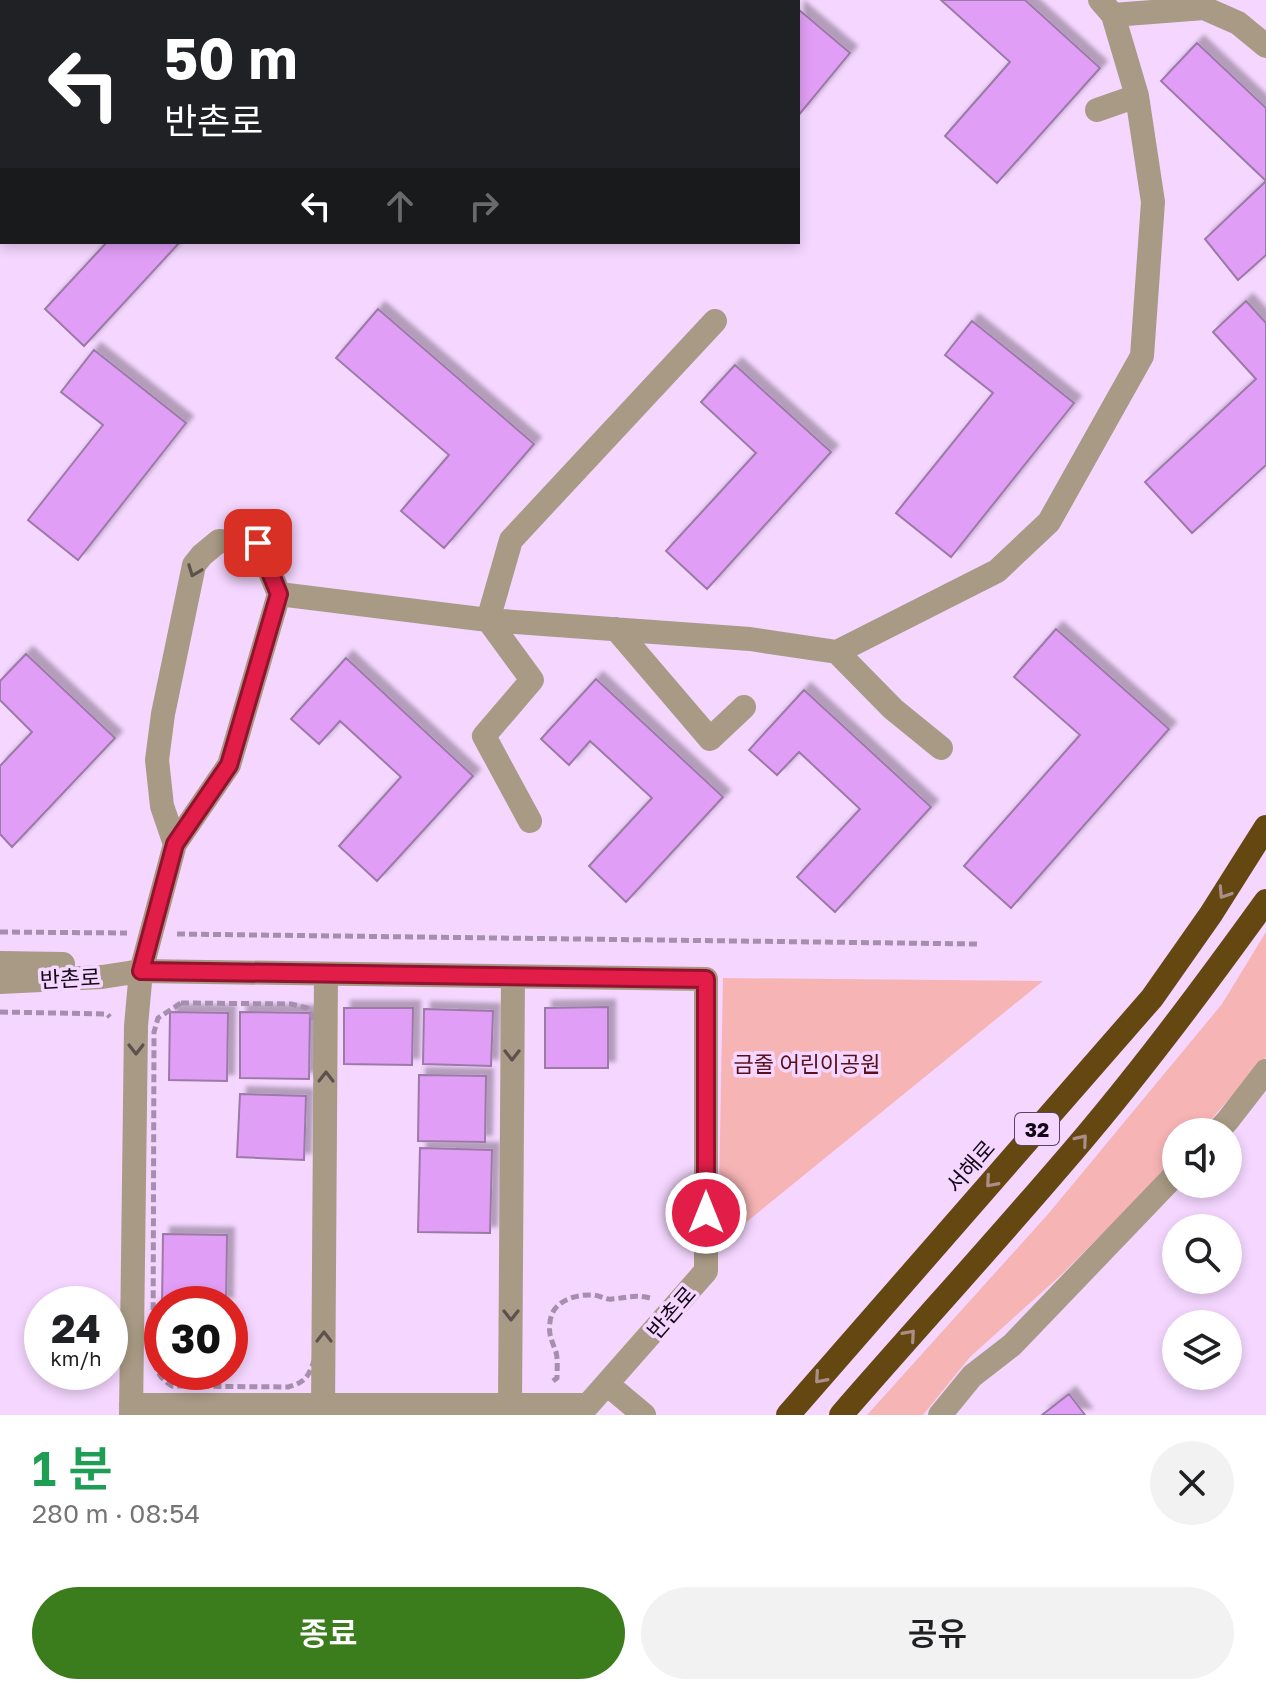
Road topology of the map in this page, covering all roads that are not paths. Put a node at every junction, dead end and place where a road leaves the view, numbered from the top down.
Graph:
1 (1110, 5) edge
2 (1266, 46) edge
3 (1137, 96) junction
4 (1097, 110) dead end
5 (715, 321) dead end
6 (279, 594) junction
7 (488, 620) junction
8 (616, 629) junction
9 (837, 652) junction
10 (744, 707) dead end
11 (941, 748) dead end
12 (530, 821) dead end
13 (1266, 827) edge
14 (175, 844) junction
15 (1266, 901) edge
16 (0, 963) edge
17 (141, 971) junction
18 (326, 975) junction
19 (513, 977) junction
20 (0, 982) edge
21 (1266, 1071) edge
22 (1230, 1118) edge
23 (1162, 1189) edge
24 (607, 1384) junction
25 (510, 1405) junction
26 (131, 1410) edge
27 (323, 1410) edge
28 (644, 1415) edge
29 (788, 1415) edge
30 (841, 1415) edge
31 (940, 1415) edge

1 - 2 street
1 - 3 street
3 - 4 street
3 - 9 street
5 - 7 street
6 - 7 street
6 - 14 street
6 -> 14 street
7 - 8 street
7 - 12 street
8 - 9 street
8 - 10 street
9 - 11 street
13 -> 29 highway, 서해로 / 32
14 - 17 street
30 -> 15 highway, 32
16 - 17 street
17 - 18 street, 반촌로
17 - 20 street, 반촌로
17 -> 26 street, 반촌로
18 - 19 street, 반촌로
27 -> 18 street
19 - 24 street, 반촌로
19 -> 25 street
21 - 22 street
23 - 31 street
24 - 25 street, 반촌로
24 - 28 street
25 - 27 street, 반촌로
26 - 27 street, 반촌로

